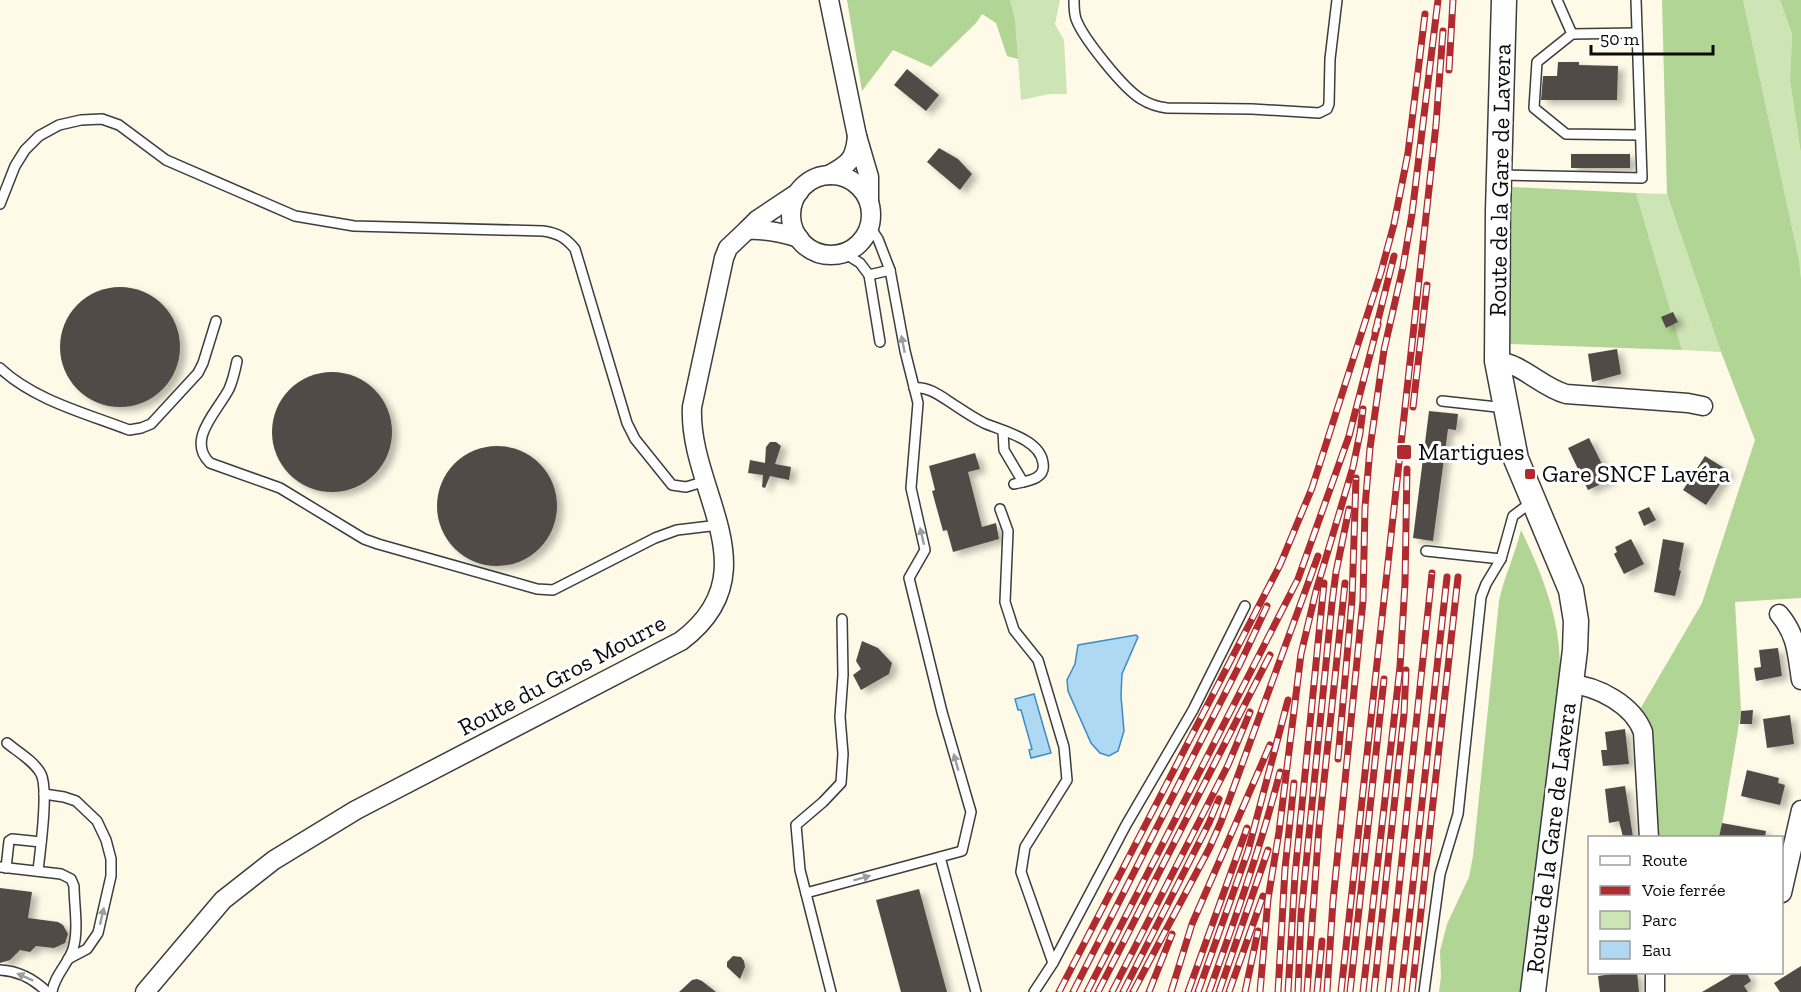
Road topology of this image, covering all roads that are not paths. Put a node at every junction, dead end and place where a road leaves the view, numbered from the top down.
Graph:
1 (829, 0) edge
2 (1074, 0) edge
3 (1337, 0) edge
4 (1504, 0) edge
5 (1557, 0) edge
6 (1636, 0) edge
7 (1637, 33) junction
8 (1572, 34) junction
9 (1640, 135) junction
10 (857, 136) junction
11 (829, 175) junction
12 (1499, 175) junction
13 (799, 192) junction
14 (869, 201) junction
15 (0, 204) edge
16 (870, 227) junction
17 (747, 230) junction
18 (799, 238) junction
19 (844, 253) junction
20 (890, 270) junction
21 (869, 275) junction
22 (216, 321) dead end
23 (880, 342) dead end
24 (1497, 361) junction
25 (237, 362) dead end
26 (0, 368) edge
27 (915, 388) junction
28 (1442, 401) dead end
29 (1703, 406) dead end
30 (1500, 408) junction
31 (1003, 431) junction
32 (706, 482) junction
33 (1527, 506) junction
34 (1000, 509) dead end
35 (718, 525) junction
36 (1426, 551) dead end
37 (1501, 560) junction
38 (1245, 606) dead end
39 (1779, 614) dead end
40 (842, 619) dead end
41 (1801, 680) edge
42 (1570, 684) junction
43 (7, 743) dead end
44 (44, 794) junction
45 (1801, 810) edge
46 (1649, 836) edge
47 (41, 842) junction
48 (940, 857) junction
49 (3, 867) edge
50 (38, 871) junction
51 (1783, 889) edge
52 (806, 893) junction
53 (68, 959) junction
54 (1053, 963) junction
55 (0, 970) edge
56 (1655, 974) edge
57 (47, 992) edge
58 (52, 992) edge
59 (145, 992) edge
60 (831, 992) edge
61 (976, 992) edge
62 (1034, 992) edge
63 (1424, 992) edge
64 (1533, 992) edge
65 (1655, 992) edge

1 - 10 street, Route du Gros Mourre
2 - 3 lane
4 - 12 street, Route de la Gare de Lavera
5 - 8 lane
6 - 7 lane
7 - 8 lane
7 - 9 lane
8 - 9 lane
9 - 12 lane
10 - 11 street, Route du Gros Mourre
10 - 14 street, Route du Gros Mourre
11 - 13 street, Route du Gros Mourre
11 - 14 street
12 - 24 street, Route de la Gare de Lavera
13 - 17 street, Route du Gros Mourre
13 - 18 street
14 - 16 street, Route du Gros Mourre
15 - 32 lane
16 - 19 street
16 - 20 lane
17 - 18 street
17 - 32 street, Route du Gros Mourre
18 - 19 street
19 - 21 lane
20 - 21 lane
27 -> 20 lane
21 - 23 lane
22 - 26 lane
24 - 29 street
24 - 30 street, Route de la Gare de Lavera
25 - 35 lane
27 - 31 lane
48 -> 27 lane
28 - 30 lane
30 - 33 street, Route de la Gare de Lavera
31 - 31 lane
32 - 35 street, Route du Gros Mourre
33 - 37 lane
33 - 42 street, Route de la Gare de Lavera
34 - 54 lane
35 - 59 street, Route du Gros Mourre
36 - 37 lane
37 - 63 lane
38 - 54 lane
39 - 41 street
40 - 52 lane
42 - 46 street
42 - 64 street, Route de la Gare de Lavera
43 - 44 lane
44 - 47 lane
53 -> 44 lane
45 - 51 street
47 - 49 lane
47 - 50 lane
52 -> 48 lane
48 - 61 lane
49 - 50 lane
50 - 53 lane
52 - 60 lane
53 - 58 lane
54 - 62 lane
57 -> 55 lane
56 - 65 street

